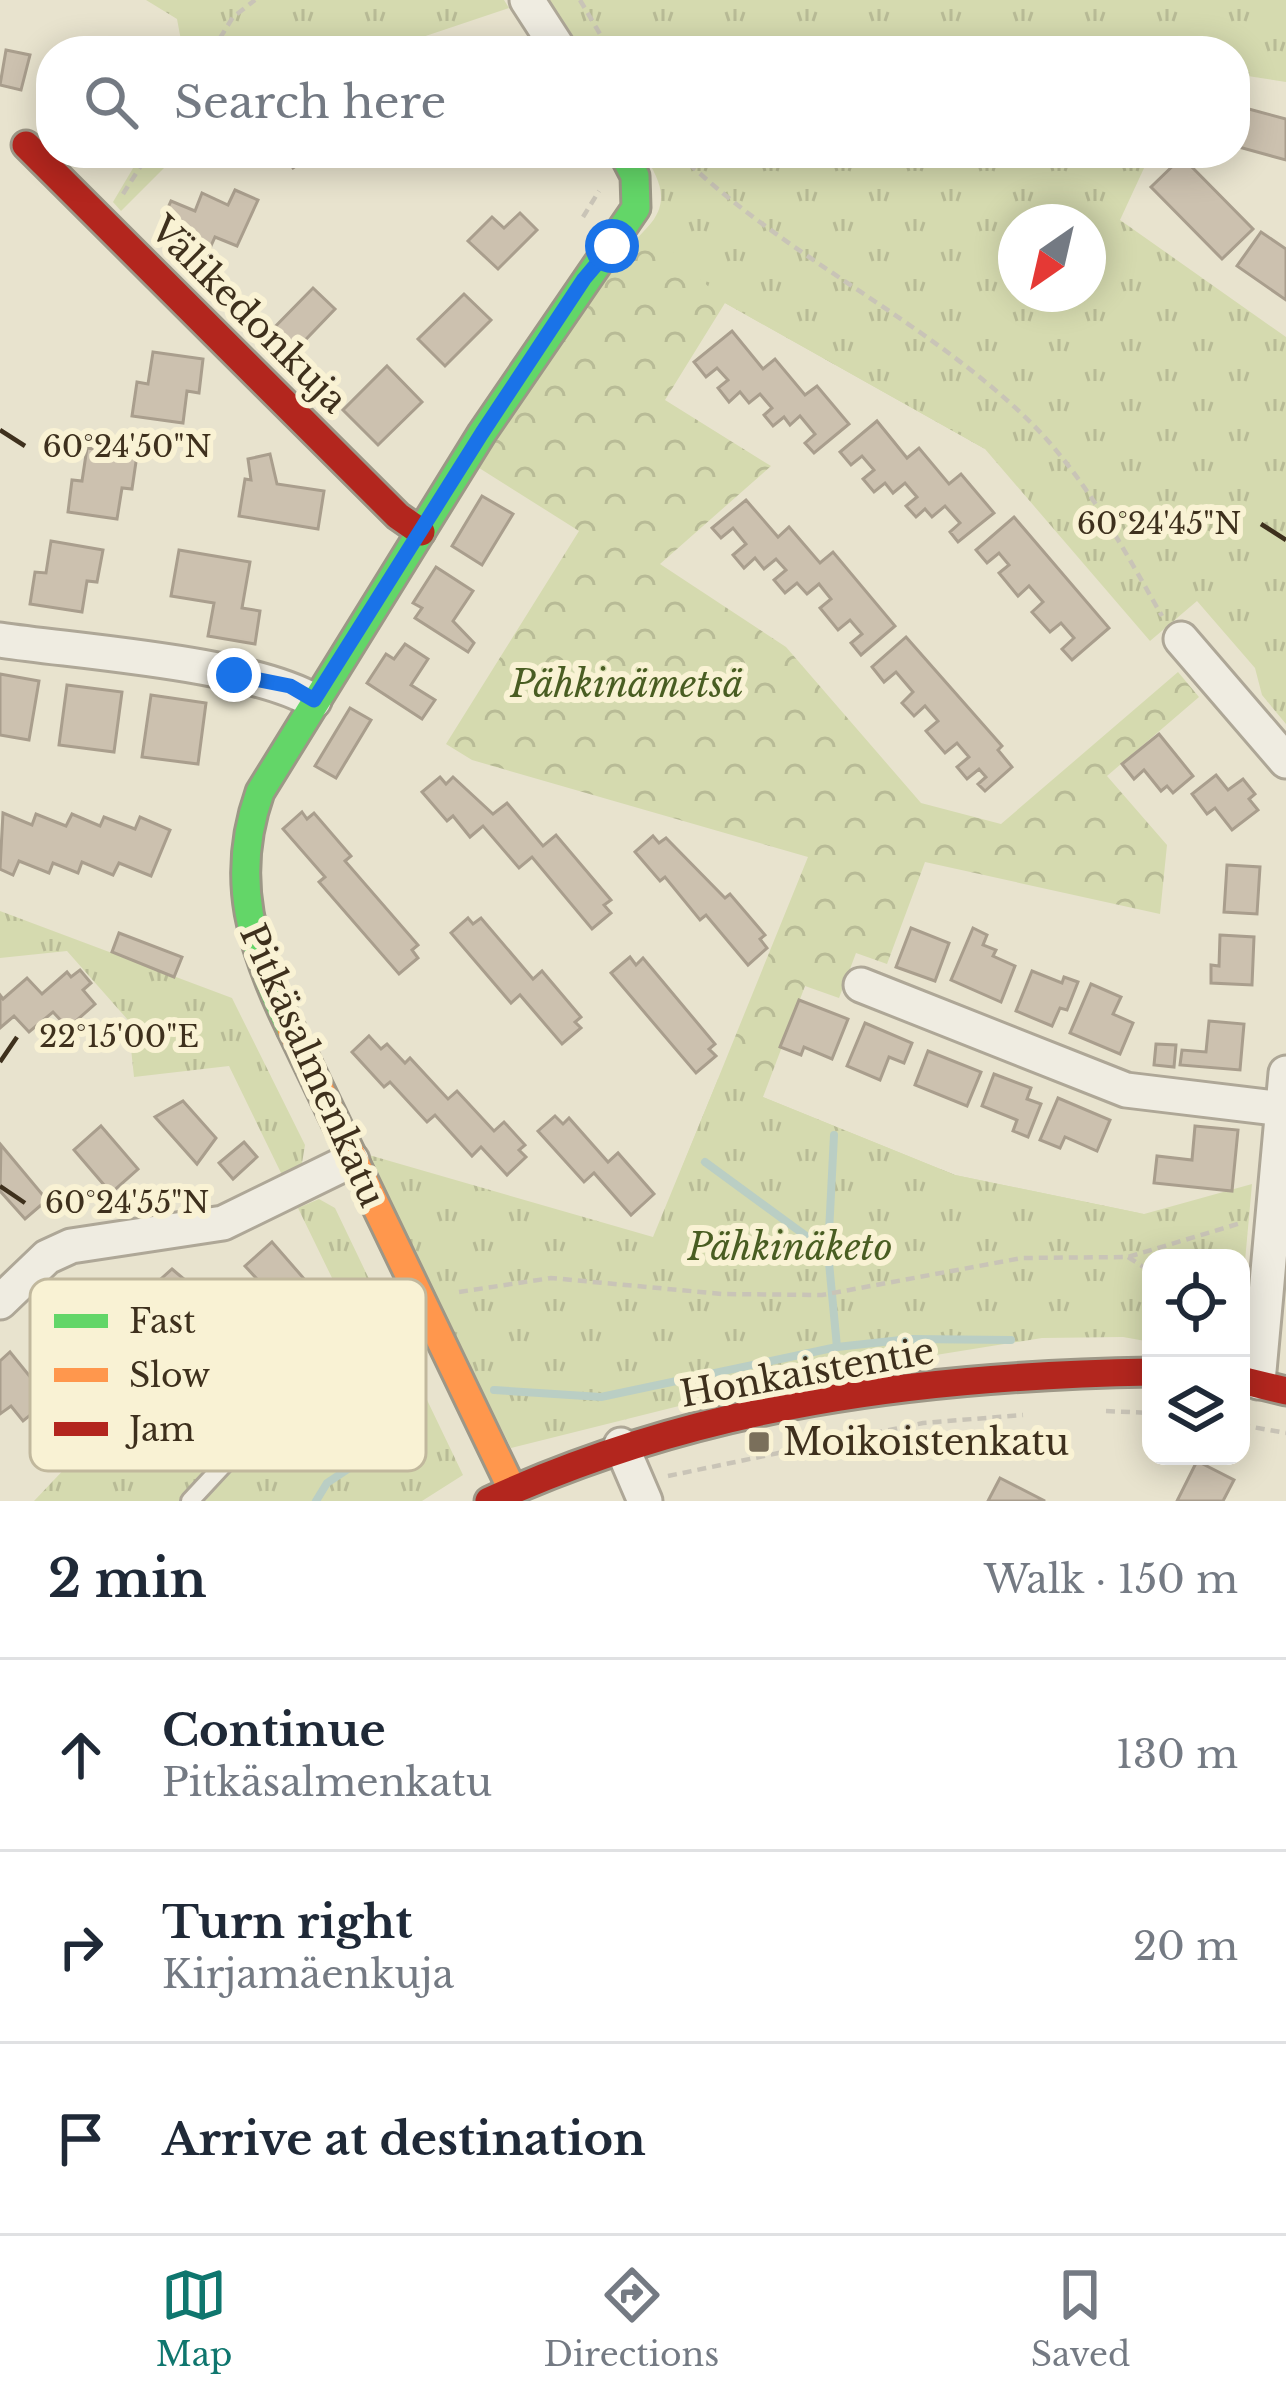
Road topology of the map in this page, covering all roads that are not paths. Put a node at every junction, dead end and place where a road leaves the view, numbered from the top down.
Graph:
1 (527, 0) edge
2 (550, 36) edge
3 (26, 145) dead end
4 (36, 154) edge
5 (50, 168) edge
6 (631, 168) edge
7 (421, 532) junction
8 (1180, 639) road end
9 (0, 640) edge
10 (314, 700) junction
11 (1286, 760) edge
12 (861, 986) dead end
13 (1286, 1072) edge
14 (1282, 1109) junction
15 (352, 1160) junction
16 (405, 1279) edge
17 (0, 1302) edge
18 (426, 1328) edge
19 (1142, 1372) edge
20 (1262, 1385) edge
21 (621, 1445) junction
22 (218, 1471) edge
23 (641, 1492) edge
24 (500, 1495) edge
25 (190, 1501) edge

1 - 2 street
3 - 4 street, Välikedonkuja
5 - 7 street, Välikedonkuja
6 - 7 street, Pitkäsalmenkatu
7 - 10 street, Pitkäsalmenkatu
8 - 11 street
9 - 10 street
10 - 15 street, Pitkäsalmenkatu
12 - 14 street
13 - 14 street
14 - 20 street
15 - 16 street, Pitkäsalmenkatu
15 - 17 street
18 - 24 street, Pitkäsalmenkatu
19 - 21 street, Honkaistentie
21 - 23 street
21 - 24 street, Honkaistentie
22 - 25 lane

